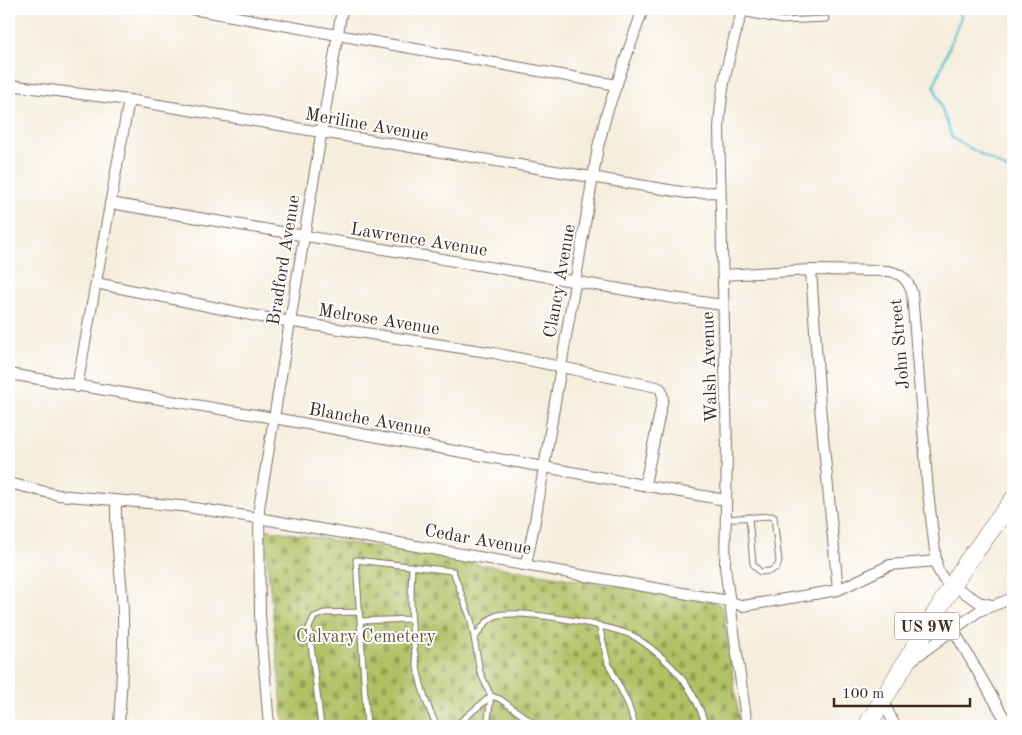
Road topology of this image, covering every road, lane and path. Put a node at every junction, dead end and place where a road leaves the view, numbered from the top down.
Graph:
1 (192, 9) edge
2 (342, 9) edge
3 (643, 9) edge
4 (742, 11) edge
5 (826, 19) dead end
6 (338, 34) junction
7 (9, 85) edge
8 (617, 85) junction
9 (129, 100) junction
10 (321, 132) junction
11 (593, 178) junction
12 (720, 192) junction
13 (110, 203) junction
14 (303, 236) junction
15 (811, 270) junction
16 (722, 275) junction
17 (575, 281) junction
18 (96, 283) junction
19 (723, 304) junction
20 (290, 321) junction
21 (561, 366) junction
22 (9, 374) edge
23 (77, 387) junction
24 (274, 418) junction
25 (544, 466) junction
26 (9, 483) edge
27 (645, 484) junction
28 (725, 500) junction
29 (1013, 500) edge
30 (116, 501) junction
31 (749, 517) junction
32 (258, 518) junction
33 (725, 519) junction
34 (936, 561) junction
35 (526, 564) junction
36 (412, 566) junction
37 (952, 585) junction
38 (838, 590) junction
39 (1013, 598) edge
40 (728, 601) junction
41 (992, 605) junction
42 (360, 612) junction
43 (412, 619) junction
44 (360, 621) junction
45 (599, 625) junction
46 (953, 628) junction
47 (475, 638) junction
48 (903, 667) junction
49 (491, 696) junction
50 (883, 701) junction
51 (119, 726) edge
52 (269, 726) edge
53 (321, 726) edge
54 (367, 726) edge
55 (437, 726) edge
56 (455, 726) edge
57 (487, 726) edge
58 (537, 726) edge
59 (634, 726) edge
60 (706, 726) edge
61 (747, 726) edge
62 (867, 726) edge
63 (895, 726) edge
64 (1009, 726) edge

1 - 6 street
2 - 6 street, Bradford Avenue
3 - 8 street, Clancy Avenue
4 - 5 lane
4 - 12 street, Walsh Avenue
6 - 8 street
6 - 10 street, Bradford Avenue
7 - 9 street, Meriline Avenue
8 - 11 street, Clancy Avenue
9 - 10 street, Meriline Avenue
9 - 13 street
10 - 11 street, Meriline Avenue
10 - 14 street, Bradford Avenue
11 - 12 street, Meriline Avenue
11 - 17 street, Clancy Avenue
12 - 16 street, Walsh Avenue
13 - 14 street, Lawrence Avenue
13 - 18 street
14 - 17 street, Lawrence Avenue
14 - 20 street, Bradford Avenue
15 - 16 street, John Street
15 - 34 street, John Street
15 - 38 street
16 - 19 street, Walsh Avenue
17 - 19 street, Lawrence Avenue
17 - 21 street, Clancy Avenue
18 - 20 street, Melrose Avenue
18 - 23 street
19 - 28 street, Walsh Avenue
20 - 21 street, Melrose Avenue
20 - 24 street, Bradford Avenue
21 - 25 street, Clancy Avenue
21 - 27 street, Melrose Avenue
22 - 23 street, Blanche Avenue
23 - 24 street, Blanche Avenue
24 - 25 street, Blanche Avenue
24 - 32 street, Bradford Avenue
25 - 27 street, Blanche Avenue
25 - 35 street, Clancy Avenue
26 - 30 street, Cedar Avenue
27 - 28 street, Blanche Avenue
28 - 33 street, Walsh Avenue
29 - 37 highway, US 9W
30 - 32 street, Cedar Avenue
30 - 51 street
31 - 31 lane
31 - 33 lane
32 - 35 street, Cedar Avenue
32 - 52 street, Bradford Avenue
33 - 40 street, Walsh Avenue
34 - 37 street, John Street
34 - 38 street, Cedar Avenue
35 - 40 street, Cedar Avenue
36 - 42 lane
36 - 43 lane
36 - 47 lane
37 - 41 street
37 - 48 highway, US 9W
38 - 40 street, Cedar Avenue
39 - 41 street
40 - 61 street, Walsh Avenue
41 - 46 street
42 - 44 lane
42 - 53 lane
43 - 44 lane
43 - 55 lane
44 - 54 lane
45 - 47 lane
45 - 59 lane
45 - 60 lane
46 - 48 street
46 - 64 street
47 - 49 lane
48 - 50 highway, US 9W
49 - 56 lane
49 - 57 lane
49 - 58 lane
50 - 62 highway, US 9W
50 - 63 street

